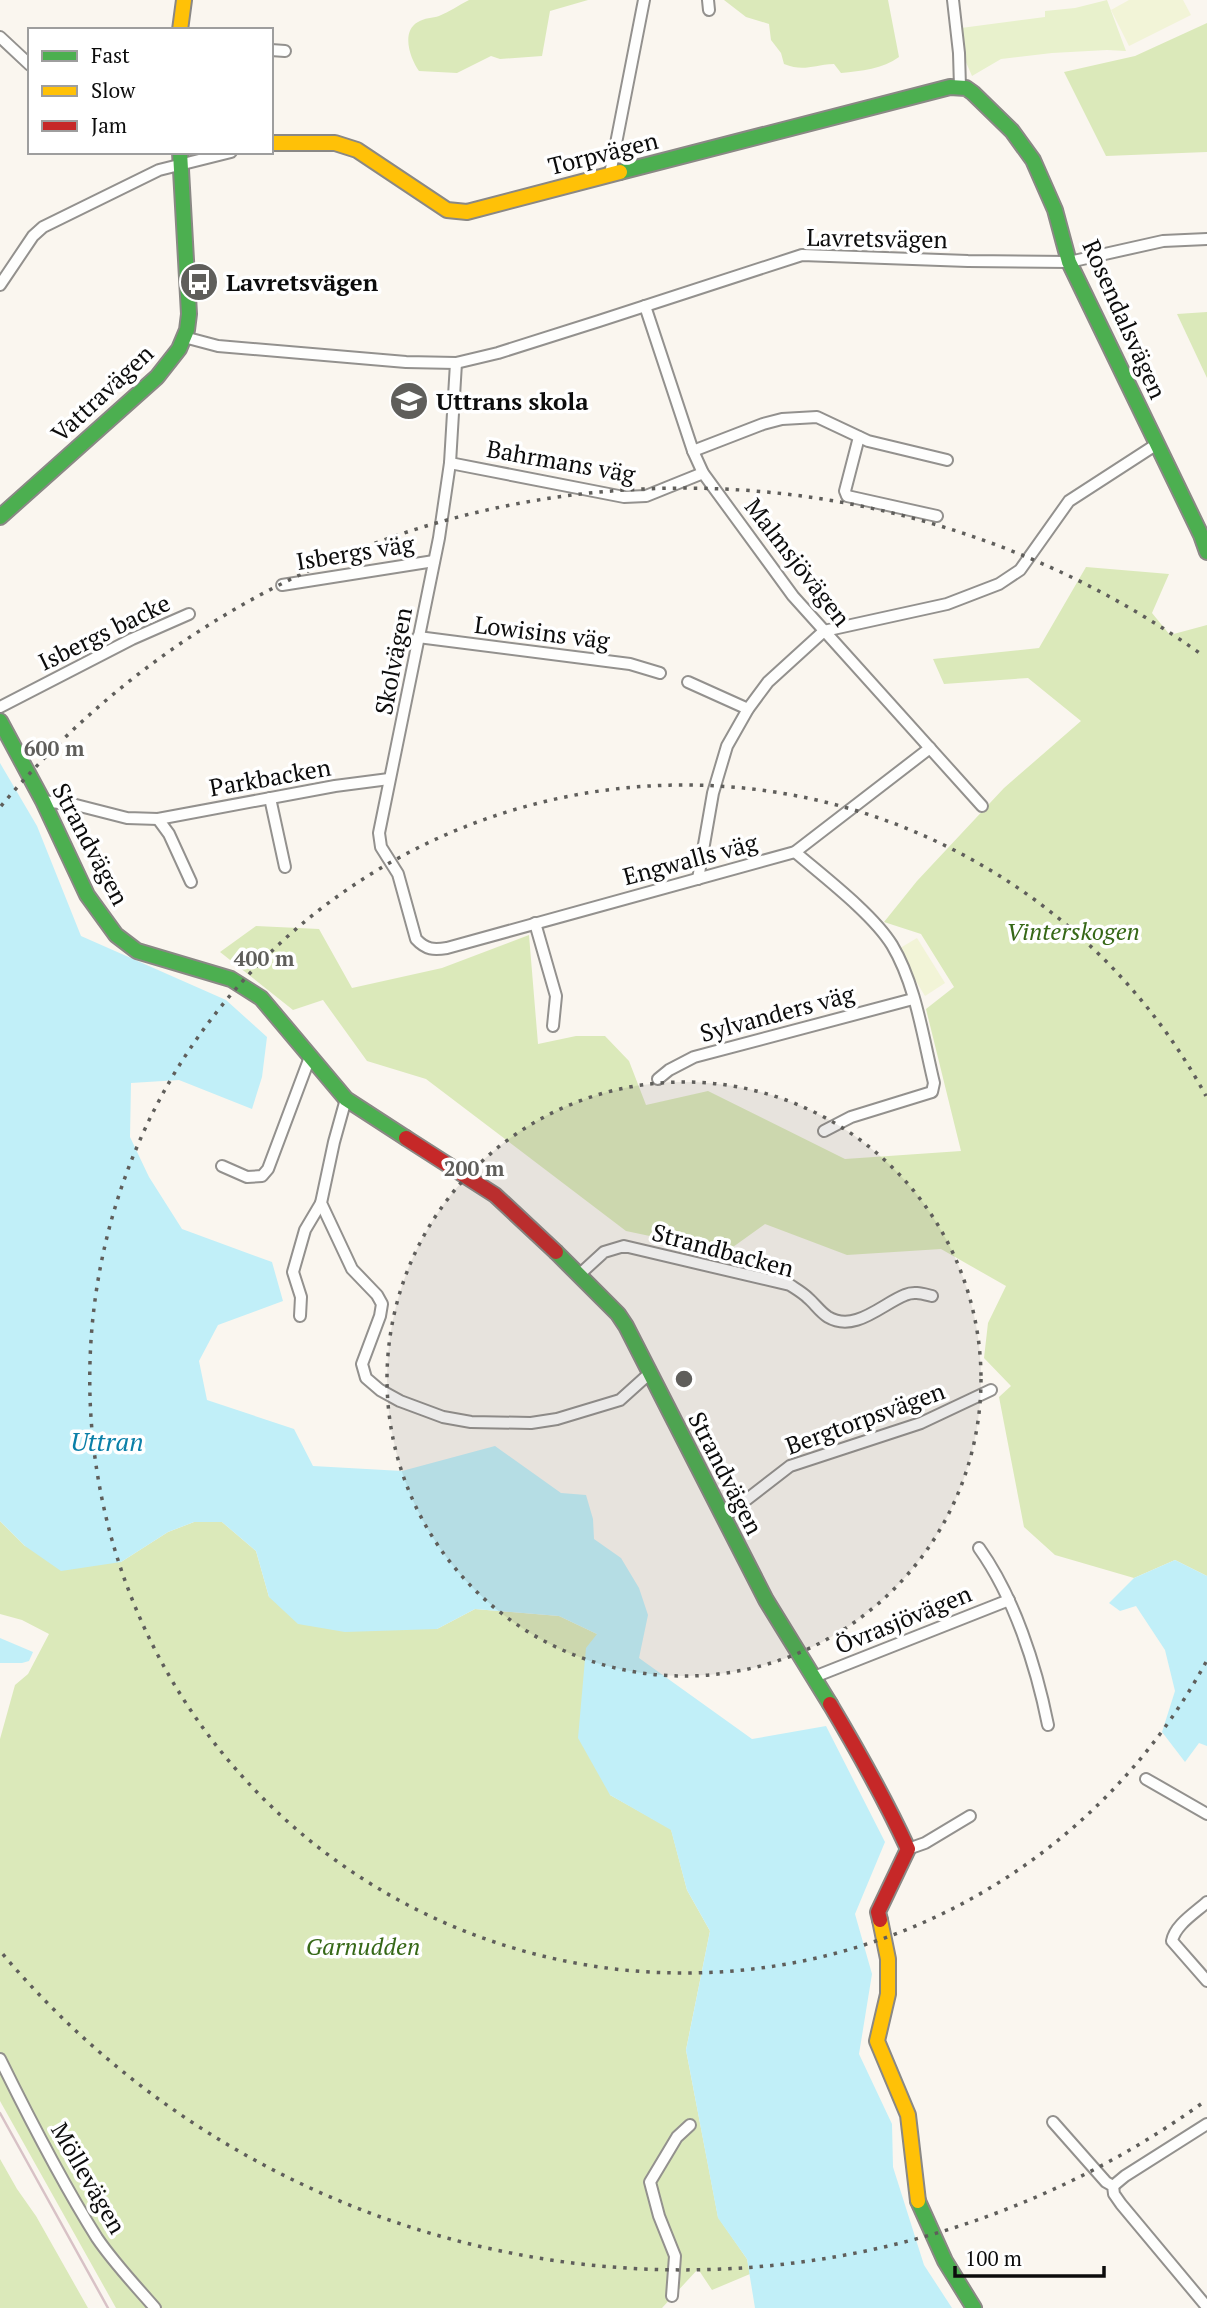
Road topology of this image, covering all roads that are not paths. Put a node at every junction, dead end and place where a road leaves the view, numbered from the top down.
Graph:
1 (184, 0) edge
2 (644, 0) edge
3 (953, 0) edge
4 (180, 28) edge
5 (0, 37) edge
6 (273, 50) edge
7 (285, 51) dead end
8 (28, 63) edge
9 (960, 87) junction
10 (273, 143) edge
11 (216, 154) edge
12 (180, 159) edge
13 (610, 174) junction
14 (1207, 239) edge
15 (1069, 262) junction
16 (0, 285) edge
17 (645, 306) junction
18 (184, 337) junction
19 (456, 363) junction
20 (859, 437) junction
21 (1157, 444) junction
22 (693, 451) junction
23 (947, 460) dead end
24 (450, 463) junction
25 (703, 473) junction
26 (937, 516) dead end
27 (0, 517) edge
28 (1207, 552) edge
29 (434, 561) junction
30 (282, 585) dead end
31 (189, 614) dead end
32 (824, 631) junction
33 (418, 637) junction
34 (660, 673) dead end
35 (688, 682) dead end
36 (0, 707) edge
37 (748, 709) junction
38 (0, 722) edge
39 (930, 748) junction
40 (389, 779) junction
41 (270, 798) junction
42 (43, 800) junction
43 (982, 806) dead end
44 (158, 818) junction
45 (795, 852) junction
46 (285, 867) dead end
47 (698, 879) junction
48 (191, 882) dead end
49 (535, 923) junction
50 (432, 950) joint
51 (913, 999) junction
52 (553, 1026) dead end
53 (310, 1057) junction
54 (658, 1079) dead end
55 (345, 1099) junction
56 (824, 1131) dead end
57 (222, 1166) dead end
58 (321, 1203) junction
59 (580, 1274) junction
60 (932, 1296) dead end
61 (300, 1316) dead end
62 (650, 1373) junction
63 (991, 1390) dead end
64 (724, 1517) junction
65 (979, 1548) dead end
66 (1009, 1600) junction
67 (814, 1677) junction
68 (1048, 1725) dead end
69 (1146, 1779) dead end
70 (1207, 1814) edge
71 (970, 1816) dead end
72 (908, 1849) junction
73 (1207, 1902) edge
74 (1207, 1981) edge
75 (0, 2059) edge
76 (1053, 2122) dead end
77 (1207, 2124) edge
78 (690, 2126) dead end
79 (1113, 2186) junction
80 (672, 2296) dead end
81 (1207, 2307) edge
82 (155, 2308) edge
83 (974, 2308) edge

1 - 4 street
2 - 13 street
3 - 9 street
5 - 8 street
6 - 7 street
9 - 13 street, Torpvägen
9 - 15 street, Rosendalsvägen
10 - 13 street, Torpvägen
11 - 12 street
12 - 16 street
12 - 18 street, Vattravägen
14 - 15 street, Lavretsvägen
15 - 17 street, Lavretsvägen
15 - 21 street, Rosendalsvägen
17 - 19 street, Lavretsvägen
17 - 22 street, Malmsjövägen
18 - 19 street, Lavretsvägen
18 - 27 street, Vattravägen
19 - 24 street, Skolvägen
20 - 22 street
20 - 23 street
20 - 26 street
21 - 28 street, Rosendalsvägen
21 - 32 street
22 - 25 street, Malmsjövägen
24 - 25 street, Bahrmans väg
24 - 29 street, Skolvägen
25 - 32 street, Malmsjövägen
29 - 30 street, Isbergs väg
29 - 33 street, Skolvägen
31 - 36 street, Isbergs backe
32 - 37 street
32 - 39 street, Malmsjövägen
33 - 34 street, Lowisins väg
33 - 40 street, Skolvägen
35 - 37 street
37 - 47 street
38 - 42 street, Strandvägen
39 - 43 street, Malmsjövägen
39 - 45 street, Engwalls väg
40 - 41 street, Parkbacken
40 - 50 street, Skolvägen
41 - 44 street, Parkbacken
41 - 46 street
42 - 44 street, Parkbacken
42 - 53 street, Strandvägen
44 - 48 street
45 - 47 street, Engwalls väg
45 - 51 street
47 - 49 street, Engwalls väg
49 - 50 street, Engwalls väg
49 - 52 street
51 - 54 street, Sylvanders väg
51 - 56 street
53 - 55 street, Strandvägen
53 - 57 street
55 - 58 street
55 - 59 street, Strandvägen
58 - 61 street
58 - 62 street
59 - 60 street, Strandbacken
59 - 62 street, Strandvägen
62 - 64 street, Strandvägen
63 - 64 street, Bergtorpsvägen
64 - 67 street, Strandvägen
65 - 66 street
66 - 67 street, Övrasjövägen
66 - 68 street
67 - 72 street, Strandvägen
69 - 70 street
71 - 72 street
72 - 83 street
73 - 74 street
75 - 82 street, Möllevägen
76 - 79 street
77 - 79 street
78 - 80 street
79 - 81 street

